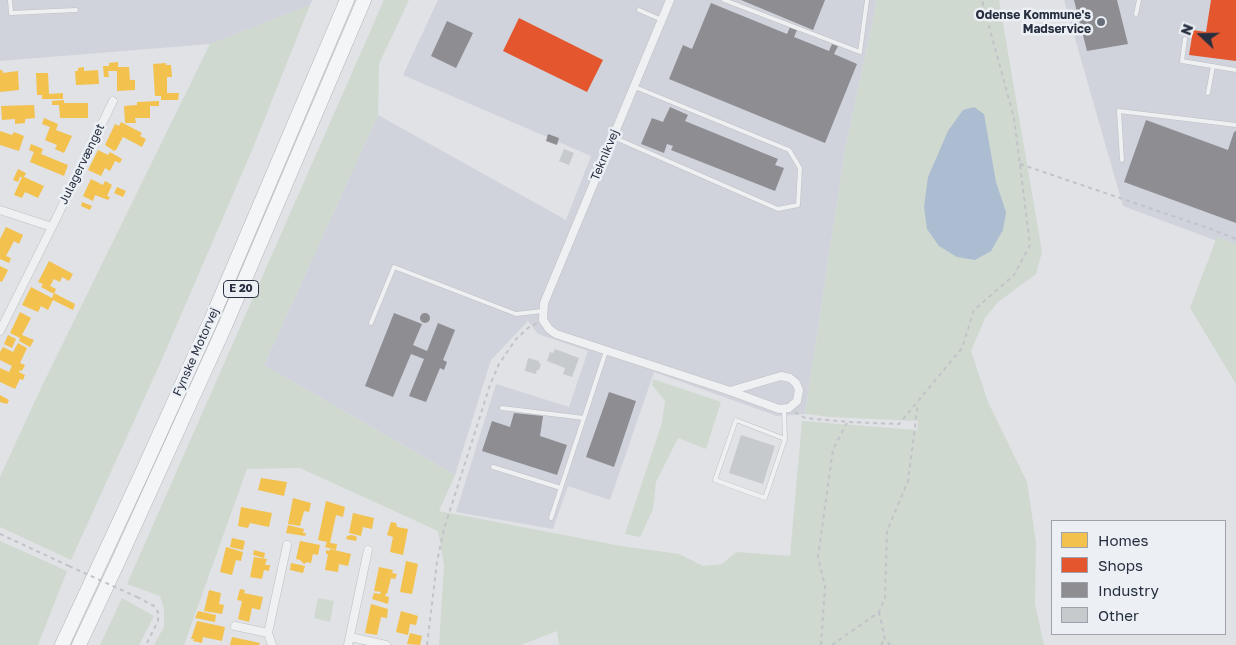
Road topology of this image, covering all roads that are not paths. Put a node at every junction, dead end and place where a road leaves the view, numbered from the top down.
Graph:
1 (10, 0) edge
2 (347, 0) edge
3 (364, 0) edge
4 (670, 0) edge
5 (724, 0) edge
6 (867, 0) edge
7 (1139, 0) edge
8 (76, 10) dead end
9 (639, 10) dead end
10 (1136, 14) dead end
11 (662, 20) junction
12 (1186, 39) dead end
13 (1213, 66) junction
14 (1236, 70) edge
15 (634, 86) junction
16 (1208, 93) dead end
17 (113, 101) dead end
18 (1236, 125) edge
19 (613, 137) junction
20 (1122, 160) dead end
21 (0, 210) edge
22 (52, 227) junction
23 (542, 311) junction
24 (371, 323) dead end
25 (0, 331) edge
26 (606, 350) junction
27 (730, 391) junction
28 (502, 408) dead end
29 (786, 409) junction
30 (584, 418) junction
31 (785, 439) junction
32 (493, 467) dead end
33 (561, 488) junction
34 (551, 518) dead end
35 (287, 545) dead end
36 (368, 550) dead end
37 (235, 626) dead end
38 (268, 633) junction
39 (349, 641) edge
40 (62, 645) edge
41 (79, 645) edge
42 (272, 645) edge
43 (386, 645) edge

1 - 8 lane
2 - 40 highway, Fynske Motorvej / E 20
3 - 41 highway, Fynske Motorvej / E 20
4 - 11 street, Teknikvej
5 - 6 lane
7 - 10 lane
9 - 11 lane
11 - 15 street, Teknikvej
12 - 13 lane
13 - 14 lane
13 - 16 lane
15 - 19 street, Teknikvej
15 - 19 lane
17 - 22 street, Julagervænget
18 - 20 lane
19 - 23 street, Teknikvej
21 - 22 street
22 - 25 street, Julagervænget
23 - 24 lane
23 - 26 street, Teknikvej
26 - 27 street
26 - 30 lane
27 - 29 street
27 - 29 street
28 - 30 lane
29 - 31 lane
30 - 33 lane
31 - 31 lane
32 - 33 lane
33 - 34 lane
35 - 38 street
36 - 39 street
37 - 38 street
38 - 42 street
39 - 43 street

